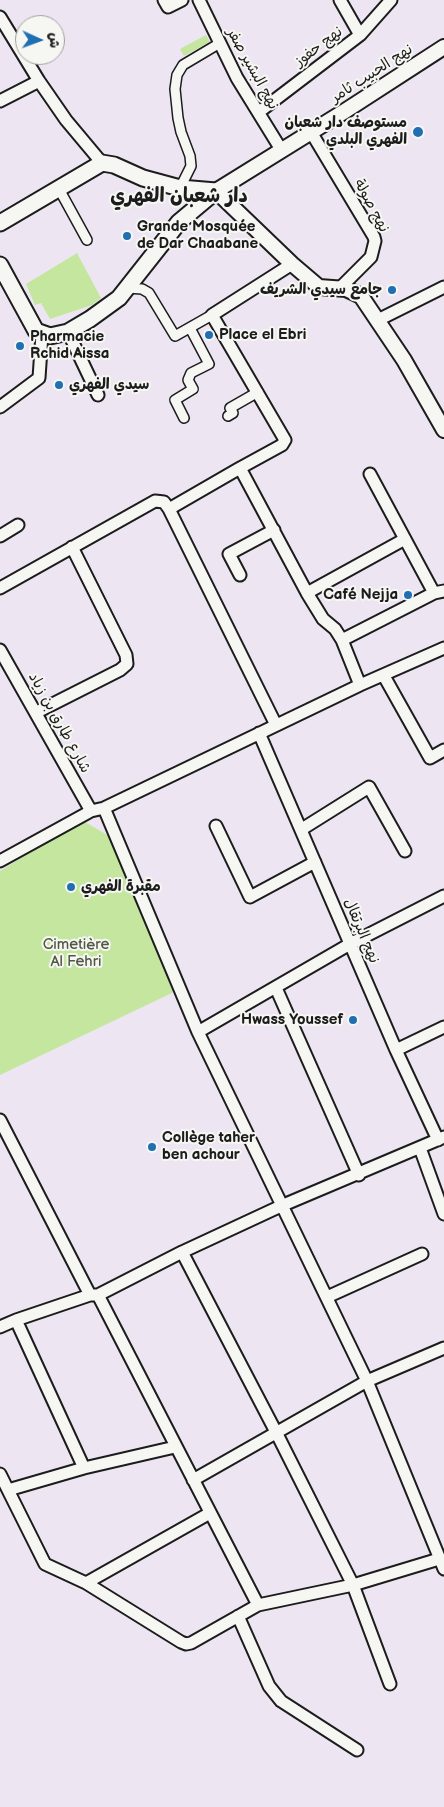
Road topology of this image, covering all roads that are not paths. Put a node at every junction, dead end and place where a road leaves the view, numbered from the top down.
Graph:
1 (164, 0) edge
2 (182, 0) edge
3 (199, 0) edge
4 (340, 0) edge
5 (391, 0) edge
6 (1, 22) edge
7 (360, 34) junction
8 (220, 43) junction
9 (444, 47) edge
10 (39, 81) junction
11 (0, 101) edge
12 (259, 112) junction
13 (311, 132) junction
14 (282, 151) junction
15 (102, 163) junction
16 (180, 188) junction
17 (59, 189) junction
18 (216, 191) junction
19 (0, 223) edge
20 (87, 240) dead end
21 (292, 264) junction
22 (0, 265) edge
23 (4, 282) edge
24 (444, 287) edge
25 (128, 288) junction
26 (340, 288) junction
27 (212, 315) junction
28 (378, 320) junction
29 (190, 328) junction
30 (68, 332) junction
31 (42, 334) junction
32 (258, 392) junction
33 (98, 395) dead end
34 (0, 407) edge
35 (228, 416) dead end
36 (184, 418) dead end
37 (444, 430) edge
38 (240, 468) junction
39 (370, 474) dead end
40 (169, 509) junction
41 (18, 524) dead end
42 (274, 530) junction
43 (0, 536) edge
44 (405, 539) junction
45 (72, 547) junction
46 (240, 576) dead end
47 (0, 588) edge
48 (439, 592) edge
49 (307, 593) junction
50 (342, 640) junction
51 (444, 648) edge
52 (0, 650) edge
53 (384, 676) junction
54 (360, 685) junction
55 (37, 712) junction
56 (276, 726) junction
57 (259, 733) junction
58 (444, 750) edge
59 (104, 808) junction
60 (91, 811) junction
61 (216, 826) dead end
62 (302, 829) junction
63 (405, 851) dead end
64 (0, 861) edge
65 (315, 862) junction
66 (444, 896) edge
67 (350, 944) junction
68 (276, 988) junction
69 (444, 1027) edge
70 (198, 1032) junction
71 (396, 1050) junction
72 (0, 1120) edge
73 (441, 1138) edge
74 (420, 1148) junction
75 (359, 1175) junction
76 (282, 1206) junction
77 (444, 1214) edge
78 (182, 1252) junction
79 (422, 1254) dead end
80 (94, 1295) junction
81 (327, 1297) junction
82 (16, 1320) junction
83 (0, 1327) edge
84 (444, 1348) edge
85 (367, 1380) junction
86 (277, 1434) junction
87 (175, 1447) junction
88 (84, 1468) junction
89 (0, 1474) edge
90 (193, 1480) junction
91 (8, 1490) junction
92 (210, 1512) junction
93 (442, 1564) edge
94 (86, 1583) junction
95 (353, 1585) junction
96 (258, 1606) junction
97 (238, 1616) junction
98 (390, 1684) dead end
99 (357, 1750) dead end

1 - 2 street
3 - 8 street, نهج البشير صفر
4 - 7 street
5 - 7 street, نهج حفوز
6 - 10 street
7 - 12 street, نهج حفوز
8 - 12 street, نهج البشير صفر
8 - 16 street
9 - 13 street, نهج الحبيب ثامر
10 - 11 street
10 - 15 street
12 - 14 street, نهج البشير صفر
13 - 14 street, نهج الحبيب ثامر
13 - 26 street, نهج صولة
14 - 18 street, نهج الحبيب ثامر
15 - 16 main road
15 - 17 main road
16 - 18 main road
17 - 19 main road
17 - 20 street
18 - 21 street
18 - 25 main road
21 - 26 street
21 - 27 street
22 - 23 main road
23 - 31 main road
24 - 28 street
25 - 29 street
25 - 30 main road
26 - 28 street
27 - 29 street
27 - 32 street
28 - 37 street
29 - 36 street
30 - 31 main road
30 - 33 street
31 - 34 street
32 - 35 street
32 - 38 street
38 - 40 street
38 - 42 street
39 - 44 street
40 - 45 street
40 - 56 street
41 - 43 street
42 - 46 street
42 - 49 street
44 - 48 street
44 - 49 street
45 - 47 street
45 - 55 street
48 - 50 street
49 - 50 street
50 - 54 street
51 - 53 street
52 - 55 street, شارع طارق بن زياد
53 - 54 street
53 - 58 street
54 - 56 street
55 - 60 street, شارع طارق بن زياد
56 - 57 street
57 - 59 street
57 - 62 street, نهج البرتقال
59 - 60 street
59 - 70 street
60 - 64 street
61 - 65 street
62 - 63 street
62 - 65 street, نهج البرتقال
65 - 67 street, نهج البرتقال
66 - 67 street
67 - 68 street
67 - 71 street, نهج البرتقال
68 - 70 street
68 - 75 street
69 - 71 street
70 - 76 street
71 - 73 street, نهج البرتقال
72 - 80 street
73 - 74 street
74 - 75 street
74 - 77 street
75 - 76 street
76 - 78 street
76 - 81 street
78 - 80 street
78 - 86 street
79 - 81 street
80 - 82 street
80 - 87 street
81 - 85 street
82 - 83 street
82 - 88 street
84 - 85 street
85 - 86 street
85 - 93 street
86 - 90 street
86 - 95 street
87 - 88 street
87 - 90 street
88 - 91 street
89 - 91 street
90 - 92 street
91 - 94 street
92 - 94 street
92 - 96 street
93 - 95 street
94 - 97 street
95 - 96 street
95 - 98 street
96 - 97 street
97 - 99 street

